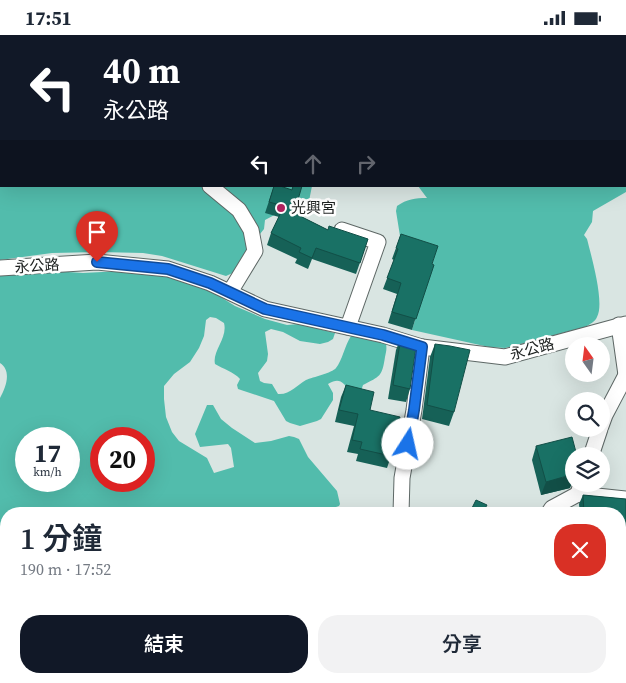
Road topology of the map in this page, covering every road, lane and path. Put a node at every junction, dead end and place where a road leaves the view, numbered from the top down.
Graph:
1 (210, 187) edge
2 (342, 230) edge
3 (0, 268) edge
4 (230, 292) junction
5 (623, 325) edge
6 (348, 327) junction
7 (422, 347) junction
8 (626, 375) edge
9 (610, 405) edge
10 (575, 492) edge
11 (593, 492) edge
12 (626, 499) edge
13 (401, 507) edge
14 (553, 507) edge

1 - 4 lane
2 - 6 lane
3 - 4 lane, 永公路
4 - 6 lane, 永公路
5 - 7 lane, 永公路
5 - 8 lane
6 - 7 lane, 永公路
7 - 13 lane
8 - 9 lane
10 - 14 lane
11 - 12 lane

